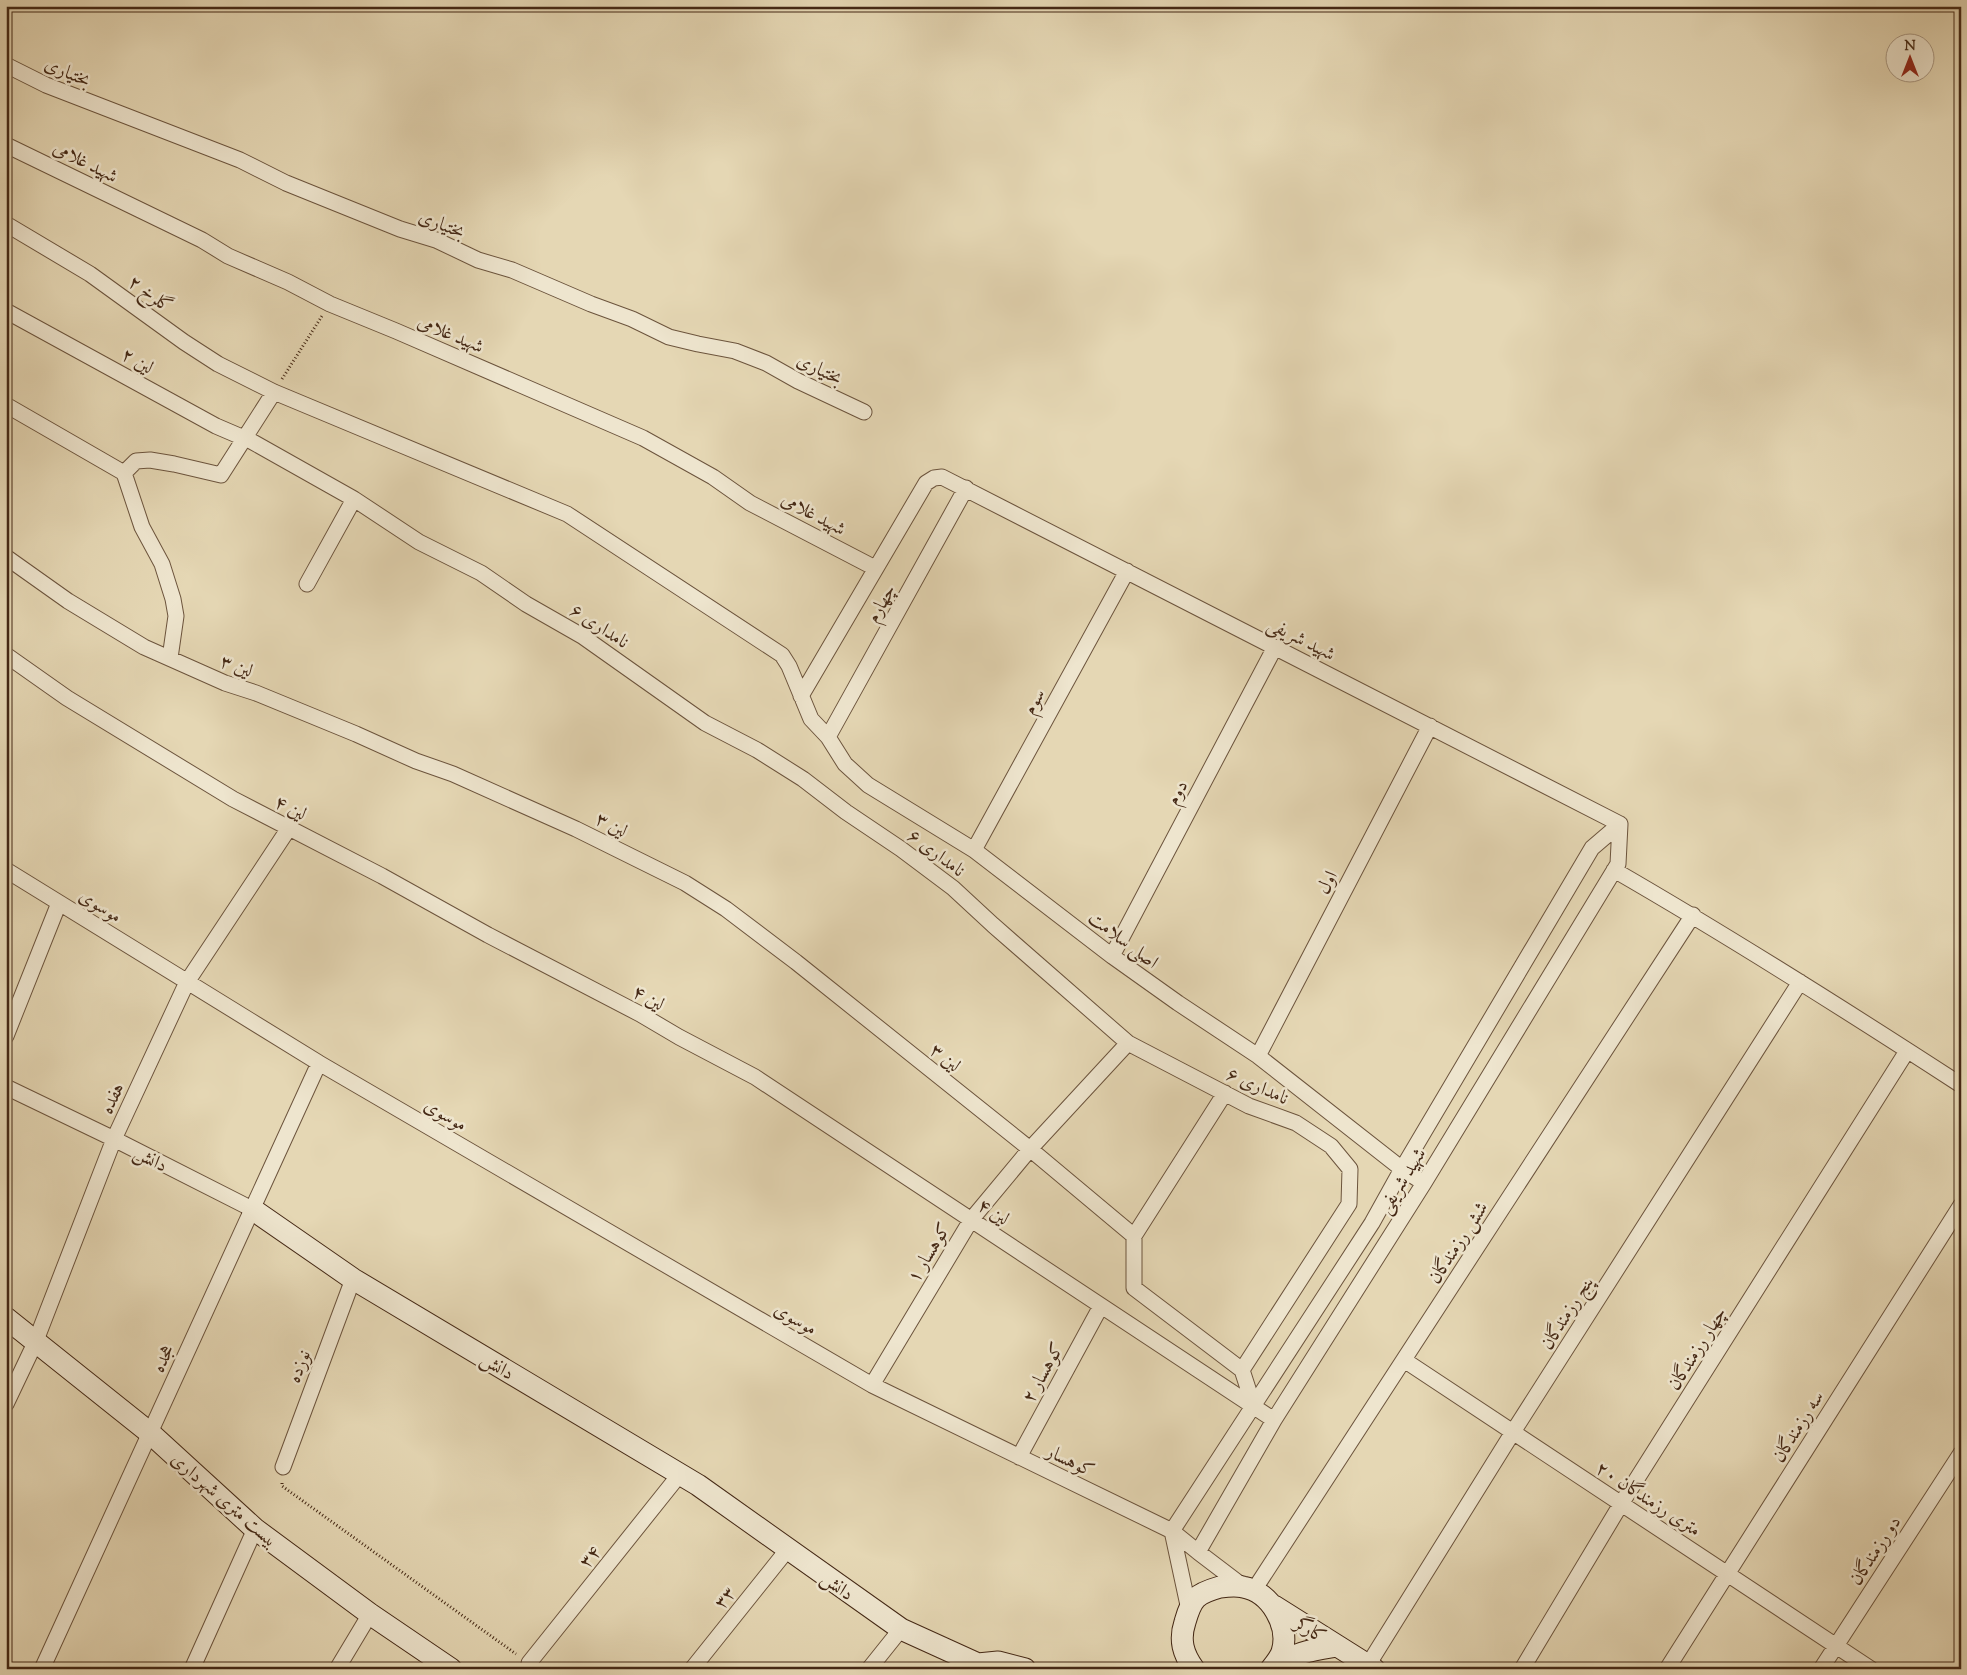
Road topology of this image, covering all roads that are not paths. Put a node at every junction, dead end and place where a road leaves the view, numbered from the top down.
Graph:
1 (6, 65) edge
2 (6, 145) edge
3 (6, 224) edge
4 (6, 311) edge
5 (274, 392) junction
6 (6, 405) edge
7 (864, 412) dead end
8 (247, 440) junction
9 (124, 473) junction
10 (966, 488) junction
11 (354, 499) junction
12 (6, 557) edge
13 (875, 568) junction
14 (1127, 570) junction
15 (306, 584) dead end
16 (1275, 647) junction
17 (6, 655) edge
18 (170, 658) junction
19 (800, 696) junction
20 (1430, 726) junction
21 (828, 738) junction
22 (1620, 824) junction
23 (289, 828) junction
24 (974, 850) junction
25 (6, 870) edge
26 (1614, 870) junction
27 (60, 902) junction
28 (1693, 915) junction
29 (1112, 956) junction
30 (187, 982) junction
31 (1800, 982) junction
32 (6, 1036) edge
33 (1128, 1043) junction
34 (1908, 1051) junction
35 (1258, 1056) junction
36 (319, 1063) junction
37 (1961, 1086) edge
38 (6, 1087) edge
39 (1225, 1093) junction
40 (114, 1139) junction
41 (1030, 1149) junction
42 (1402, 1169) junction
43 (1424, 1183) junction
44 (1961, 1205) edge
45 (252, 1210) junction
46 (971, 1220) junction
47 (1134, 1236) junction
48 (353, 1279) junction
49 (1101, 1306) junction
50 (6, 1318) edge
51 (35, 1343) junction
52 (1404, 1360) junction
53 (1242, 1370) junction
54 (872, 1385) junction
55 (6, 1404) edge
56 (1254, 1407) junction
57 (1274, 1420) junction
58 (1513, 1432) junction
59 (150, 1433) junction
60 (1961, 1453) edge
61 (1019, 1457) junction
62 (283, 1467) road end
63 (680, 1474) junction
64 (1621, 1504) junction
65 (255, 1529) junction
66 (1172, 1531) junction
67 (788, 1549) junction
68 (1198, 1552) junction
69 (1727, 1573) junction
70 (1249, 1589) junction
71 (1274, 1606) junction
72 (1189, 1610) junction
73 (370, 1614) junction
74 (901, 1629) junction
75 (1337, 1646) junction
76 (1836, 1646) junction
77 (529, 1663) road end
78 (1184, 1665) edge
79 (978, 1667) edge
80 (1371, 1667) edge
81 (42, 1669) edge
82 (192, 1669) edge
83 (337, 1669) edge
84 (451, 1669) edge
85 (692, 1669) edge
86 (869, 1669) edge
87 (1025, 1669) edge
88 (1272, 1669) edge
89 (1279, 1669) edge
90 (1522, 1669) edge
91 (1667, 1669) edge
92 (1821, 1669) edge
93 (1871, 1669) edge

1 - 7 street, بختیاری
2 - 13 street, شهید غلامی
3 - 5 street, گلرخ ۲
4 - 8 street, لین ۲
5 - 8 street
5 - 19 street, گلرخ ۲
6 - 9 street
8 - 9 street
8 - 11 street, نامداری ۶
9 - 18 street
10 - 13 street, شهید شریفی
10 - 14 street, شهید شریفی
10 - 21 street, چهارم
11 - 15 street
11 - 33 street, نامداری ۶
12 - 18 street, لین ۳
13 - 19 street, شهید شریفی
14 - 16 street, شهید شریفی
14 - 24 street, سوم
16 - 20 street, شهید شریفی
16 - 29 street, دوم
17 - 23 street, لین ۴
18 - 41 street, لین ۳
19 - 21 street, اصلی سلامت
20 - 22 street, شهید شریفی
20 - 35 street, اول
21 - 24 street, اصلی سلامت
22 - 26 street, شهید شریفی
22 - 42 street, شهید شریفی
23 - 30 street, هفده
23 - 46 street, لین ۴
24 - 29 street, اصلی سلامت
25 - 27 street, موسوی
26 - 28 street
26 - 43 street, شهید شریفی
27 - 30 street, موسوی
27 - 32 street
28 - 31 street
28 - 52 street, شش رزمندگان
29 - 35 street, اصلی سلامت
30 - 36 street, موسوی
30 - 40 street, هفده
31 - 34 street
31 - 58 street, پنج رزمندگان
33 - 39 street, نامداری ۶
33 - 41 street, کوهسار ۱
34 - 37 street
34 - 64 street, چهار رزمندگان
35 - 42 street, اصلی سلامت
36 - 45 street, هجده
36 - 54 street, موسوی
38 - 40 street, دانش
39 - 47 street
39 - 53 street, نامداری ۶
40 - 45 street, دانش
40 - 51 street, هفده
41 - 46 street, کوهسار ۱
41 - 47 street, لین ۳
42 - 43 street, اصلی سلامت
42 - 56 street, شهید شریفی
43 - 57 street, شهید شریفی
44 - 69 street, سه رزمندگان
45 - 48 street, دانش
45 - 59 street, هجده
46 - 49 street, لین ۴
46 - 54 street, کوهسار ۱
47 - 53 street
48 - 62 street, نوزده
48 - 63 street, دانش
49 - 56 street, لین ۴
49 - 61 street, کوهسار ۲
50 - 51 street, بیست متری شهرداری
51 - 55 street, هفده
51 - 59 street, بیست متری شهرداری
52 - 58 street, ۲۰ متری رزمندگان
52 - 70 street, شش رزمندگان
53 - 56 street
54 - 61 street, کوهسار
56 - 57 street, لین ۴
56 - 66 street, شهید شریفی
57 - 68 street, شهید شریفی
58 - 64 street, ۲۰ متری رزمندگان
58 - 80 street, پنج رزمندگان
59 - 65 street, بیست متری شهرداری
59 - 81 street, هجده
60 - 76 street, دو رزمندگان
61 - 66 street, کوهسار
63 - 67 street, دانش
63 - 77 street, ۳۴
64 - 69 street, ۲۰ متری رزمندگان
64 - 90 street, چهار رزمندگان
65 - 73 street, بیست متری شهرداری
65 - 82 street
66 - 68 street, کوهسار
66 - 72 street
67 - 74 street, دانش
67 - 85 street, ۳۳
68 - 70 street, کوهسار
69 - 76 street, ۲۰ متری رزمندگان
69 - 91 street, سه رزمندگان
70 - 71 street, کارگر
70 - 72 street
71 - 75 street, کارگر
71 - 88 street
72 - 78 street
73 - 83 street
73 - 84 street, بیست متری شهرداری
74 - 79 street, دانش
74 - 86 street
75 - 80 street, کارگر
75 - 89 street
76 - 92 street, دو رزمندگان
76 - 93 street, ۲۰ متری رزمندگان
79 - 87 street, دانش

